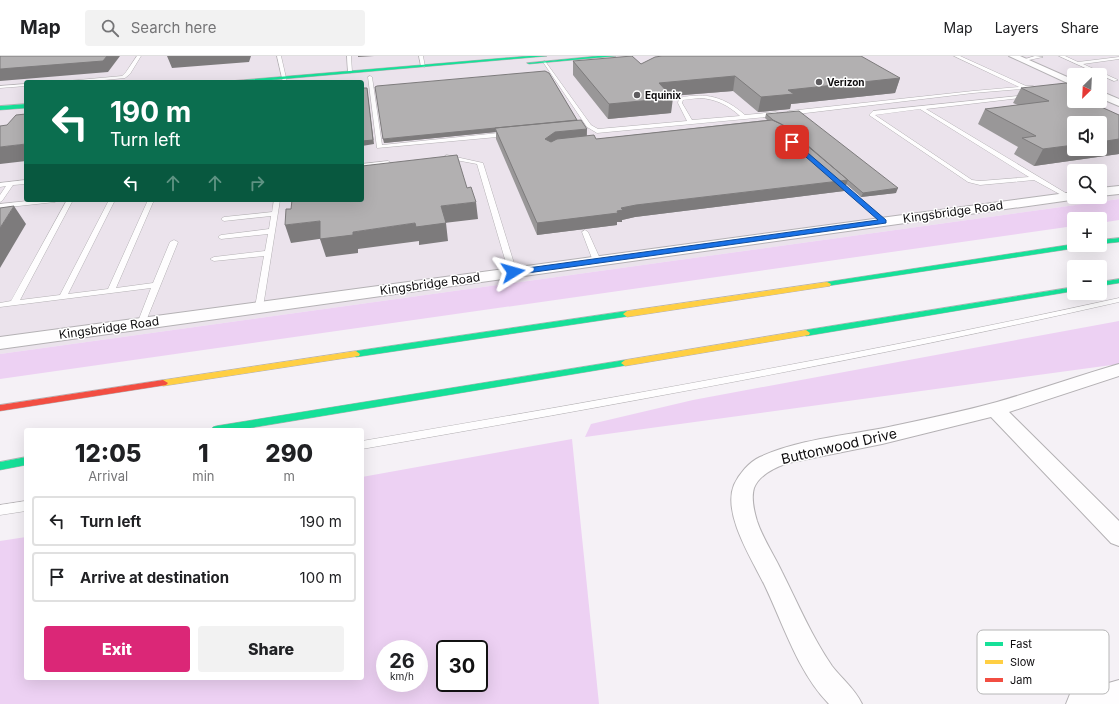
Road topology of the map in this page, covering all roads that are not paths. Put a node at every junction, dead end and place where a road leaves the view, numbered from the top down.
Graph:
1 (139, 56) edge
2 (279, 56) edge
3 (349, 56) edge
4 (421, 56) edge
5 (614, 56) edge
6 (956, 56) edge
7 (1013, 56) edge
8 (1037, 56) edge
9 (1061, 56) edge
10 (1119, 58) edge
11 (474, 59) edge
12 (545, 59) edge
13 (1024, 60) junction
14 (1078, 63) junction
15 (423, 66) junction
16 (350, 72) junction
17 (552, 72) junction
18 (544, 73) edge
19 (370, 77) junction
20 (89, 80) edge
21 (285, 80) edge
22 (333, 80) edge
23 (1118, 80) edge
24 (1067, 81) edge
25 (1107, 81) edge
26 (1067, 84) edge
27 (24, 85) edge
28 (1060, 85) edge
29 (1039, 86) edge
30 (0, 87) edge
31 (1026, 87) junction
32 (371, 88) junction
33 (379, 88) edge
34 (1035, 95) edge
35 (1107, 97) edge
36 (24, 99) edge
37 (0, 102) edge
38 (1119, 103) edge
39 (24, 106) edge
40 (0, 108) edge
41 (921, 108) junction
42 (744, 117) junction
43 (690, 122) junction
44 (589, 126) junction
45 (581, 127) edge
46 (511, 134) edge
47 (443, 158) edge
48 (399, 162) edge
49 (364, 166) edge
50 (832, 177) edge
51 (1035, 178) junction
52 (24, 182) edge
53 (11, 184) junction
54 (0, 185) edge
55 (1119, 190) edge
56 (1107, 191) edge
57 (1067, 194) edge
58 (1067, 197) edge
59 (0, 200) edge
60 (37, 202) edge
61 (69, 202) edge
62 (111, 202) edge
63 (150, 202) edge
64 (277, 202) edge
65 (0, 206) edge
66 (275, 214) junction
67 (224, 219) dead end
68 (884, 222) junction
69 (272, 231) junction
70 (586, 232) dead end
71 (221, 237) dead end
72 (1119, 240) edge
73 (1107, 241) edge
74 (174, 242) dead end
75 (1067, 247) edge
76 (268, 253) junction
77 (214, 258) dead end
78 (597, 261) junction
79 (513, 272) junction
80 (1119, 281) edge
81 (1107, 283) edge
82 (156, 285) junction
83 (1067, 290) edge
84 (111, 291) junction
85 (63, 297) junction
86 (1119, 300) edge
87 (14, 303) junction
88 (0, 305) edge
89 (259, 307) junction
90 (141, 324) junction
91 (0, 343) edge
92 (1119, 370) edge
93 (0, 408) edge
94 (995, 409) junction
95 (228, 428) edge
96 (364, 445) edge
97 (24, 461) edge
98 (0, 466) edge
99 (24, 506) edge
100 (0, 510) edge
101 (1119, 536) edge
102 (1119, 694) edge
103 (848, 704) edge
104 (1080, 704) edge

1 - 20 lane
2 - 21 lane
3 - 16 lane
4 - 15 lane
5 - 12 main road
6 - 31 lane
7 - 13 street
8 - 13 lane
9 - 14 lane
10 - 14 lane
11 - 12 main road
11 - 15 main road
12 - 17 lane
12 - 19 main road
13 - 24 street
14 - 23 lane
15 - 16 main road
16 - 21 main road
17 - 18 lane
17 - 44 lane
19 - 22 main road
19 - 32 lane
23 - 25 lane
26 - 28 lane
27 - 30 lane
29 - 31 lane
31 - 42 lane
32 - 33 lane
32 - 46 lane
34 - 41 lane
35 - 38 street
36 - 37 main road
39 - 40 main road
41 - 51 lane
41 - 51 lane
42 - 43 lane
42 - 43 lane
43 - 44 lane
44 - 45 lane
47 - 79 lane
48 - 49 lane
50 - 68 lane
51 - 57 lane
52 - 53 lane
53 - 54 lane
53 - 59 lane
55 - 56 street
58 - 68 street, Kingsbridge Road
60 - 65 lane
61 - 87 lane
62 - 85 lane
63 - 84 lane
64 - 66 lane
66 - 67 lane
66 - 69 lane
68 - 78 street, Kingsbridge Road
69 - 71 lane
69 - 76 lane
70 - 78 lane
72 - 73 main road
74 - 82 lane
75 - 93 main road
76 - 77 lane
76 - 89 lane
78 - 79 street, Kingsbridge Road
79 - 89 street, Kingsbridge Road
80 - 81 main road
82 - 84 lane
82 - 90 lane
83 - 95 main road
84 - 85 lane
85 - 87 lane
86 - 96 lane
87 - 88 lane
89 - 90 street, Kingsbridge Road
90 - 91 street, Kingsbridge Road
92 - 94 street, Buttonwood Drive
94 - 101 street
94 - 103 street, Buttonwood Drive
97 - 98 main road
99 - 100 lane
102 - 104 street

